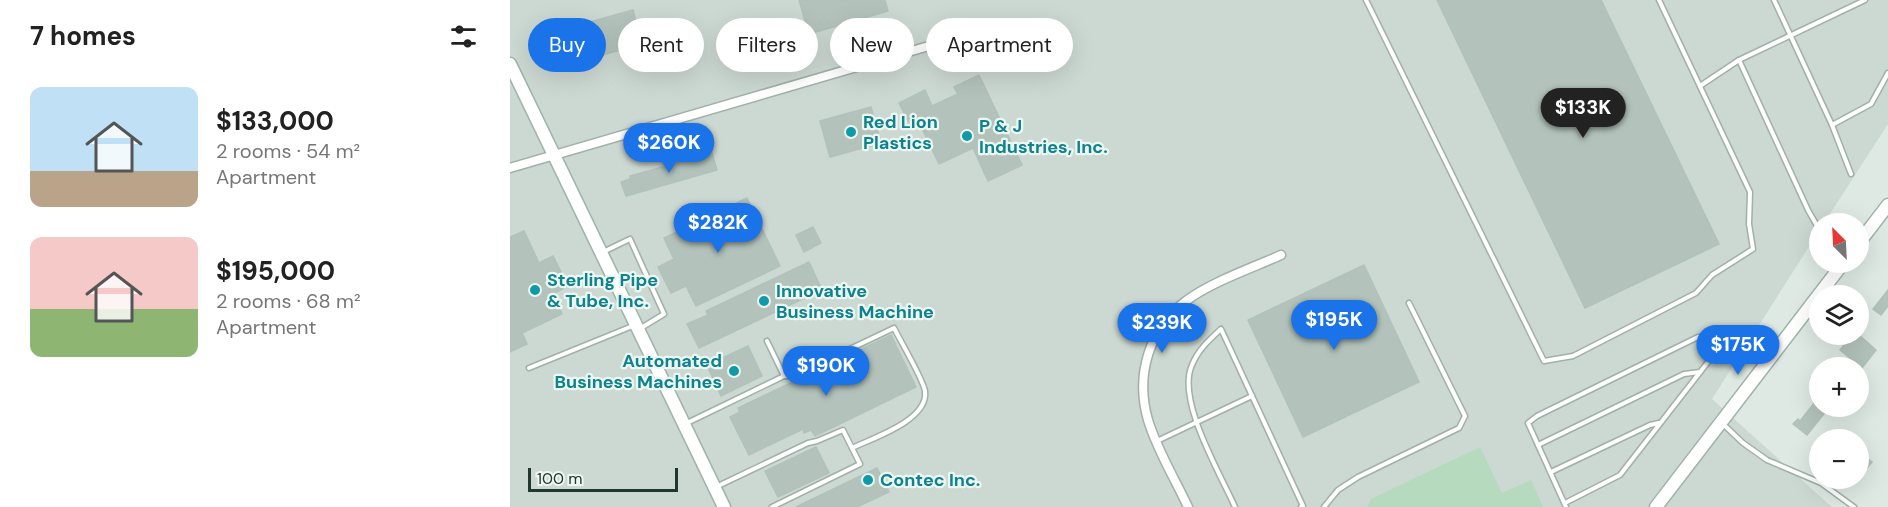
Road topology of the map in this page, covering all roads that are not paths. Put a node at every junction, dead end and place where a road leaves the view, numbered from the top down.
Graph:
1 (1366, 0) edge
2 (1659, 0) edge
3 (1774, 0) edge
4 (1865, 0) edge
5 (1790, 35) junction
6 (926, 47) edge
7 (1739, 60) junction
8 (510, 64) edge
9 (1888, 73) edge
10 (1700, 86) junction
11 (1832, 125) junction
12 (554, 155) junction
13 (510, 168) edge
14 (1851, 174) dead end
15 (1888, 205) edge
16 (1810, 213) edge
17 (1869, 230) edge
18 (601, 252) junction
19 (1281, 255) dead end
20 (1835, 273) edge
21 (1409, 303) dead end
22 (637, 327) junction
23 (767, 341) dead end
24 (529, 368) dead end
25 (1700, 372) junction
26 (784, 376) junction
27 (1252, 396) junction
28 (1721, 422) junction
29 (1196, 423) junction
30 (1661, 423) junction
31 (684, 424) junction
32 (1157, 441) junction
33 (1538, 444) junction
34 (852, 448) junction
35 (1551, 472) junction
36 (714, 487) junction
37 (1566, 505) edge
38 (724, 507) edge
39 (772, 507) edge
40 (1188, 507) edge
41 (1235, 507) edge
42 (1302, 507) edge
43 (1324, 507) edge
44 (1656, 507) edge
45 (1854, 507) edge

1 - 10 lane
2 - 10 lane
3 - 5 lane
4 - 5 lane
5 - 7 lane
5 - 11 lane
6 - 12 street
7 - 10 lane
7 - 16 lane
8 - 12 street
9 - 11 lane
11 - 14 lane
12 - 13 street
12 - 18 street
15 - 17 street
18 - 22 street
18 - 22 lane
19 - 32 street
20 - 28 street
21 - 43 lane
22 - 24 lane
22 - 31 street
23 - 26 lane
25 - 30 lane
25 - 33 lane
25 - 33 lane
26 - 31 lane
26 - 34 lane
27 - 29 lane
27 - 29 lane
27 - 42 lane
28 - 44 street
28 - 45 lane
29 - 32 lane
29 - 41 lane
30 - 35 lane
30 - 37 lane
31 - 36 street
32 - 40 street
33 - 35 lane
34 - 36 lane
34 - 39 lane
35 - 37 lane
36 - 38 street

